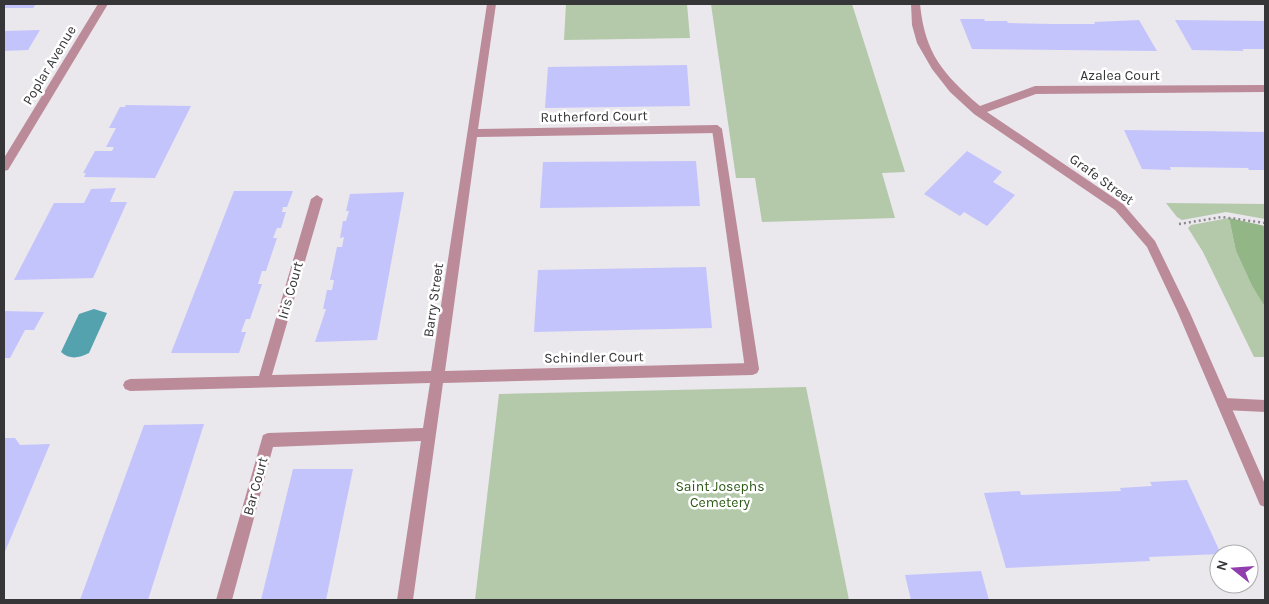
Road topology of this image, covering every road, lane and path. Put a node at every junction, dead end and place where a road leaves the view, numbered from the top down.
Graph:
1 (103, 4) edge
2 (491, 4) edge
3 (915, 4) edge
4 (1265, 88) edge
5 (978, 111) junction
6 (472, 133) junction
7 (4, 167) edge
8 (317, 199) dead end
9 (1265, 223) edge
10 (1179, 224) dead end
11 (752, 369) joint
12 (437, 377) junction
13 (264, 380) junction
14 (130, 385) dead end
15 (1224, 404) junction
16 (1265, 406) edge
17 (429, 434) junction
18 (1265, 500) edge
19 (224, 600) edge
20 (405, 600) edge

1 - 7 street, Poplar Avenue
2 - 6 street, Barry Street
3 - 5 street, Grafe Street
4 - 5 street, Azalea Court
5 - 15 street, Grafe Street
6 - 11 street, Rutherford Court
6 - 12 street, Barry Street
8 - 13 street, Iris Court
9 - 10 path
11 - 12 street, Schindler Court
12 - 13 street
12 - 17 street, Barry Street
13 - 14 street
15 - 16 street
15 - 18 street, Grafe Street
17 - 19 street, Bar Court
17 - 20 street, Barry Street

